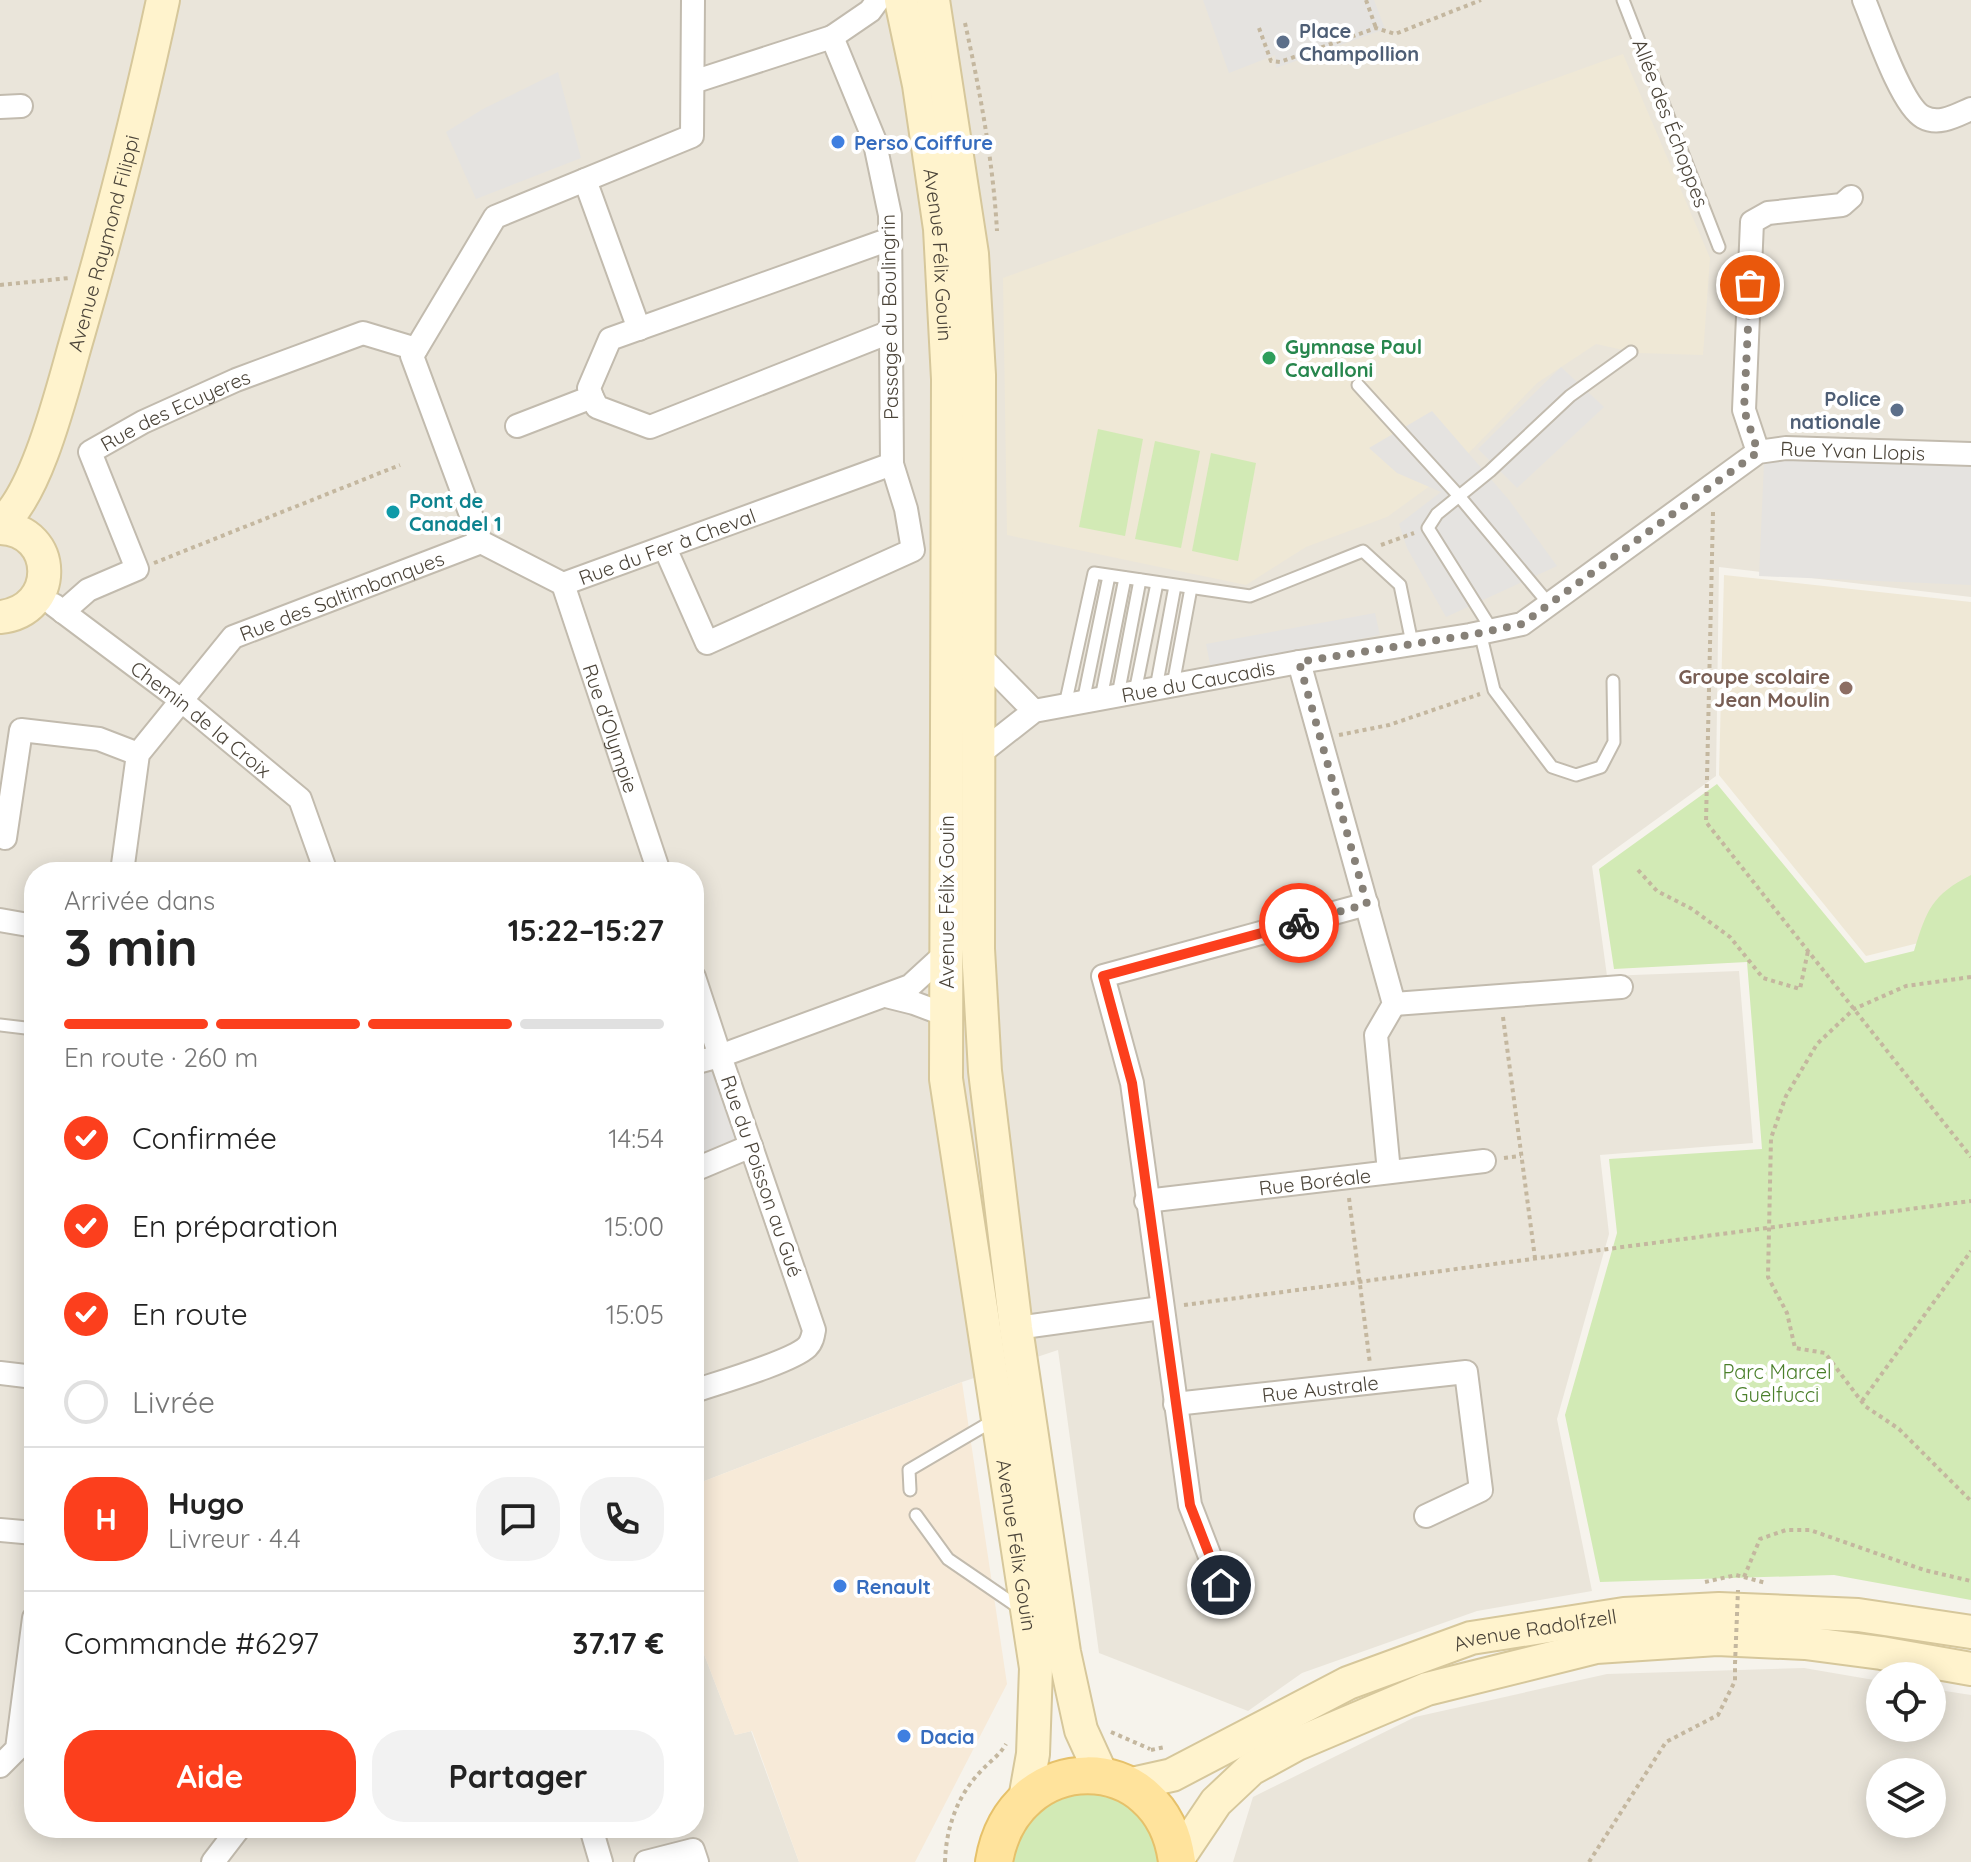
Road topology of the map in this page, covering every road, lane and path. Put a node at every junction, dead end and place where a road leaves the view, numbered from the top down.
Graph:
1 (163, 0) edge
2 (693, 0) edge
3 (878, 0) edge
4 (901, 0) edge
5 (933, 0) edge
6 (1366, 0) edge
7 (1481, 0) edge
8 (1623, 0) edge
9 (1864, 0) edge
10 (1473, 2) edge
11 (1259, 28) dead end
12 (1376, 28) junction
13 (832, 37) junction
14 (693, 82) junction
15 (1971, 109) edge
16 (585, 180) junction
17 (1851, 197) dead end
18 (890, 239) junction
19 (1719, 247) dead end
20 (95, 276) junction
21 (0, 285) edge
22 (639, 329) junction
23 (890, 332) junction
24 (416, 349) junction
25 (1631, 352) dead end
26 (1358, 385) dead end
27 (592, 397) junction
28 (517, 426) dead end
29 (1758, 452) junction
30 (1971, 454) edge
31 (892, 464) junction
32 (400, 465) dead end
33 (1740, 466) joint
34 (29, 484) junction
35 (1714, 485) junction
36 (1459, 496) junction
37 (0, 526) edge
38 (1428, 528) junction
39 (481, 542) junction
40 (34, 543) junction
41 (665, 548) junction
42 (913, 550) junction
43 (1363, 551) junction
44 (948, 565) junction
45 (137, 569) junction
46 (1109, 576) junction
47 (1125, 578) junction
48 (1140, 580) junction
49 (1157, 583) junction
50 (563, 584) junction
51 (1175, 586) junction
52 (1191, 588) junction
53 (51, 603) junction
54 (1549, 604) junction
55 (1, 617) edge
56 (1486, 631) junction
57 (1412, 643) junction
58 (979, 655) junction
59 (1299, 662) junction
60 (1613, 681) dead end
61 (1494, 690) junction
62 (1119, 695) junction
63 (182, 701) junction
64 (1034, 711) junction
65 (1321, 739) junction
66 (138, 754) junction
67 (978, 755) junction
68 (5, 838) dead end
69 (123, 862) edge
70 (322, 862) edge
71 (656, 862) edge
72 (1638, 870) dead end
73 (1367, 904) junction
74 (0, 920) edge
75 (24, 924) edge
76 (1808, 951) junction
77 (946, 953) junction
78 (1971, 977) edge
79 (1621, 987) dead end
80 (1500, 995) junction
81 (886, 996) junction
82 (1394, 1004) junction
83 (704, 1007) edge
84 (1854, 1009) junction
85 (946, 1015) junction
86 (0, 1025) edge
87 (24, 1028) edge
88 (720, 1056) junction
89 (704, 1060) edge
90 (751, 1146) junction
91 (1971, 1157) edge
92 (1484, 1161) dead end
93 (704, 1166) edge
94 (1389, 1172) junction
95 (1347, 1177) junction
96 (1146, 1201) junction
97 (1971, 1201) edge
98 (1768, 1228) junction
99 (1971, 1251) edge
100 (1535, 1258) junction
101 (1361, 1281) junction
102 (1161, 1308) junction
103 (1016, 1328) junction
104 (0, 1373) edge
105 (24, 1376) edge
106 (1372, 1382) junction
107 (704, 1387) edge
108 (1861, 1402) junction
109 (1175, 1404) junction
110 (996, 1419) junction
111 (910, 1490) dead end
112 (1971, 1501) edge
113 (916, 1515) dead end
114 (1426, 1516) dead end
115 (0, 1530) edge
116 (24, 1532) edge
117 (1971, 1581) edge
118 (1221, 1585) dead end
119 (1027, 1613) junction
120 (1971, 1632) edge
121 (1971, 1669) edge
122 (24, 1695) edge
123 (1103, 1729) dead end
124 (1006, 1742) dead end
125 (1164, 1755) dead end
126 (0, 1766) edge
127 (1114, 1780) junction
128 (1025, 1799) junction
129 (231, 1838) edge
130 (594, 1838) edge
131 (1177, 1861) edge
132 (213, 1862) edge
133 (601, 1862) edge
134 (646, 1862) edge
135 (697, 1862) edge
136 (945, 1862) edge
137 (994, 1862) edge
138 (1589, 1862) edge

1 - 20 main road, Avenue Raymond Filippi
2 - 14 street
3 - 13 street
4 - 44 main road, Avenue Félix Gouin
5 - 58 main road, Avenue Félix Gouin
6 - 12 path
7 - 10 path
8 - 19 lane, Allée des Échoppes
9 - 15 street
10 - 12 path
11 - 12 path
13 - 14 street
13 - 18 street, Passage du Boulingrin
14 - 16 street
16 - 22 street
16 - 24 street
17 - 29 street
18 - 22 street
18 - 23 street, Passage du Boulingrin
20 - 21 path
20 - 34 main road, Avenue Raymond Filippi
22 - 27 street
23 - 27 street
23 - 31 street, Passage du Boulingrin
24 - 39 street
24 - 45 street, Rue des Ecuyeres
25 - 36 lane
26 - 36 lane
27 - 28 street
29 - 30 street, Rue Yvan Llopis
29 - 33 street, Rue Yvan Llopis
31 - 41 street, Rue du Fer à Cheval
31 - 42 street, Passage du Boulingrin
32 - 45 path
33 - 35 street, Rue du Caucadis
34 - 37 main road, Avenue Raymond Filippi
34 - 40 main road, Avenue Raymond Filippi
35 - 54 street, Rue du Caucadis
35 - 76 path
36 - 38 lane
36 - 54 lane
37 - 40 main road
38 - 43 path
38 - 56 lane
39 - 50 street, Rue du Fer à Cheval
39 - 63 street, Rue des Saltimbanques
40 - 53 main road, Avenue Raymond Filippi
41 - 42 street
41 - 50 street, Rue du Fer à Cheval
42 - 44 street
43 - 52 lane
43 - 57 lane
44 - 77 main road, Avenue Félix Gouin
45 - 53 street
46 - 47 lane
46 - 62 lane
46 - 62 lane
47 - 48 lane
47 - 62 lane
48 - 49 lane
48 - 62 lane
49 - 51 lane
49 - 62 lane
50 - 71 street, Rue d'Olympie
51 - 52 lane
51 - 62 lane
52 - 62 lane
53 - 55 main road
53 - 63 street, Chemin de la Croix
54 - 56 street, Rue du Caucadis
56 - 57 street, Rue du Caucadis
56 - 61 lane
57 - 59 street, Rue du Caucadis
58 - 64 street
58 - 67 main road, Avenue Félix Gouin
59 - 62 street, Rue du Caucadis
59 - 65 street
60 - 61 lane
61 - 65 path
62 - 64 street, Rue du Caucadis
63 - 66 street, Rue des Saltimbanques
63 - 70 street, Chemin de la Croix
64 - 67 street, Rue du Caucadis
65 - 73 street
66 - 68 street
66 - 69 street
67 - 103 main road, Avenue Félix Gouin
72 - 76 path
73 - 82 street
73 - 96 street
74 - 75 street
76 - 84 path
77 - 81 street, Rue du Poisson au Gué
77 - 85 main road, Avenue Félix Gouin
78 - 84 path
79 - 80 street
80 - 82 street
80 - 100 path
81 - 85 street
81 - 88 street, Rue du Poisson au Gué
82 - 94 street
83 - 88 street
84 - 91 path
84 - 98 path
85 - 110 main road, Avenue Félix Gouin
86 - 87 lane
88 - 89 street
88 - 90 street, Rue du Poisson au Gué
90 - 93 street
90 - 107 street, Rue du Poisson au Gué
92 - 94 street, Rue Boréale
94 - 95 street, Rue Boréale
95 - 96 street, Rue Boréale
95 - 101 path
96 - 102 street
97 - 98 path
98 - 100 path
98 - 108 path
99 - 108 path
100 - 101 path
101 - 102 path
101 - 106 path
102 - 103 street
102 - 109 street
103 - 127 main road, Avenue Félix Gouin
104 - 105 street
106 - 109 street, Rue Australe
106 - 114 street, Rue Australe
108 - 112 path
109 - 118 street
110 - 111 lane
110 - 119 main road, Avenue Félix Gouin
113 - 119 lane
115 - 116 street
117 - 138 path, bridge
119 - 128 main road, Avenue Félix Gouin
120 - 127 main road, Avenue Radolfzell
121 - 131 main road, Avenue Radolfzell
122 - 126 street
123 - 125 path
124 - 136 path
127 - 128 main road
127 - 131 main road
128 - 137 main road
129 - 132 street
130 - 133 street
134 - 135 street

